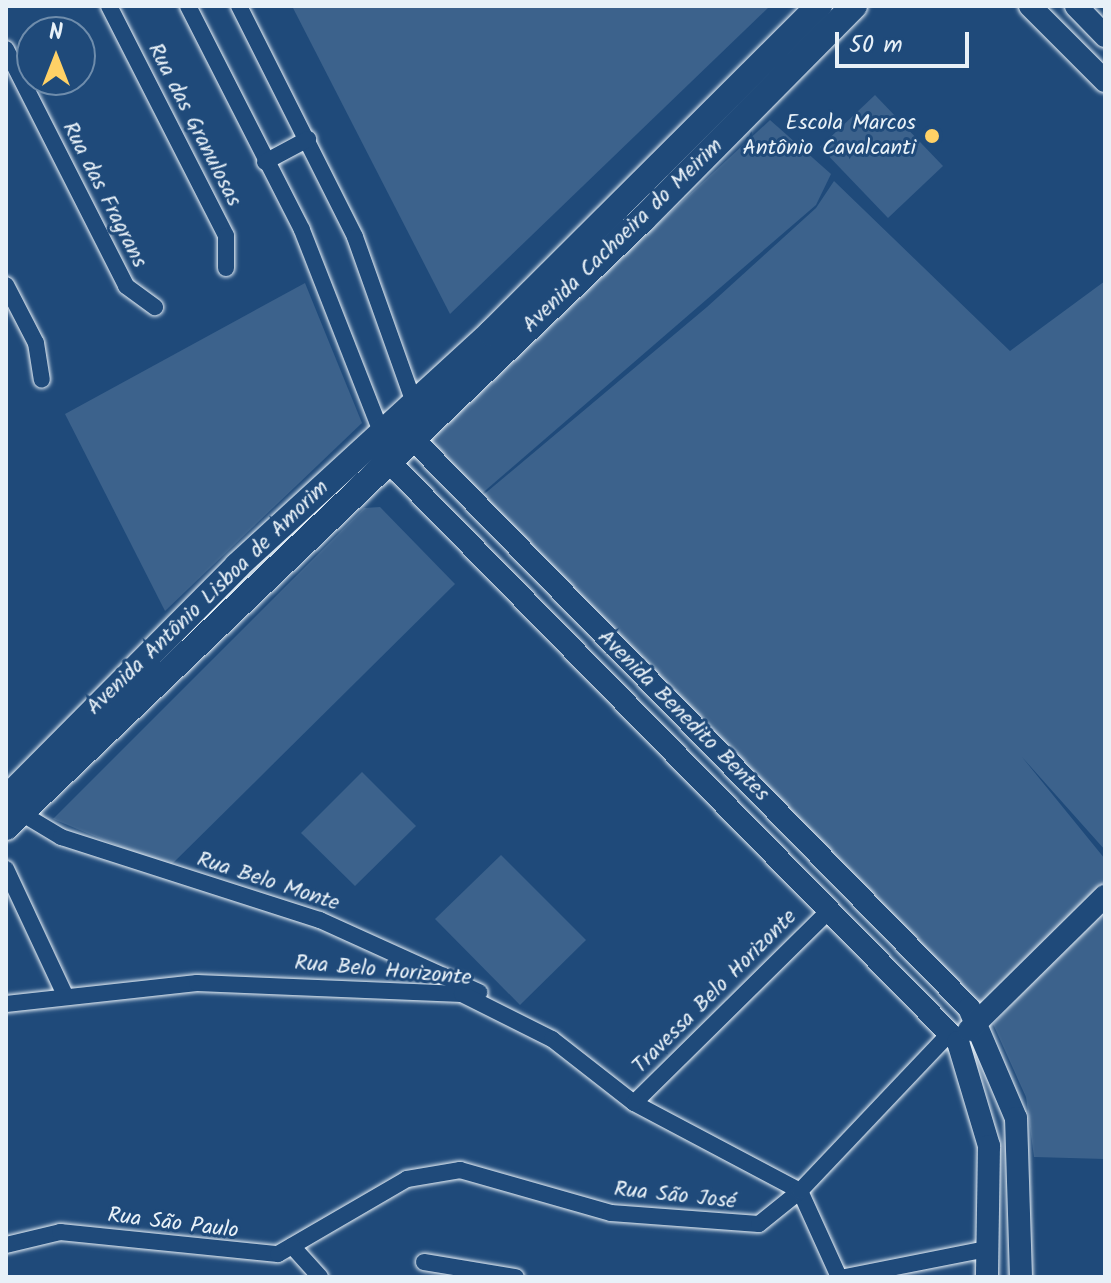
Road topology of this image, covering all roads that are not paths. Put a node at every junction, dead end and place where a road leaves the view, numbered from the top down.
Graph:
1 (109, 6) edge
2 (188, 6) edge
3 (239, 6) edge
4 (819, 6) edge
5 (854, 6) edge
6 (1030, 6) edge
7 (1076, 6) edge
8 (1105, 36) edge
9 (6, 49) edge
10 (1105, 81) edge
11 (308, 139) junction
12 (265, 162) junction
13 (226, 268) dead end
14 (6, 285) edge
15 (155, 307) dead end
16 (42, 380) dead end
17 (413, 400) junction
18 (381, 432) junction
19 (413, 439) junction
20 (388, 461) junction
21 (11, 813) edge
22 (6, 869) edge
23 (1105, 896) edge
24 (827, 913) junction
25 (65, 995) junction
26 (6, 1004) edge
27 (495, 1006) junction
28 (977, 1022) junction
29 (954, 1038) junction
30 (634, 1103) junction
31 (800, 1191) junction
32 (6, 1245) edge
33 (292, 1246) junction
34 (987, 1249) junction
35 (424, 1262) dead end
36 (320, 1277) edge
37 (516, 1277) edge
38 (839, 1277) edge
39 (845, 1277) edge
40 (987, 1277) edge
41 (1021, 1277) edge

1 - 13 street, Rua das Granulosas
2 - 12 street
3 - 11 street
4 - 17 main road, Avenida Cachoeira do Meirim
5 - 19 main road, Avenida Cachoeira do Meirim
6 - 10 street
7 - 8 street
9 - 15 street, Rua das Fragrans
11 - 12 street
11 - 17 street
12 - 18 street
14 - 16 street
17 - 18 main road, Avenida Antônio Lisboa de Amorim
17 - 19 street
18 - 20 street
18 - 21 main road, Avenida Antônio Lisboa de Amorim
19 - 20 main road, Avenida Cachoeira do Meirim
19 - 28 street, Avenida Benedito Bentes
20 - 21 main road, Avenida Antônio Lisboa de Amorim
20 - 24 street, Avenida Benedito Bentes
21 - 27 street, Rua Belo Monte
22 - 25 street
23 - 28 street
24 - 29 street, Avenida Benedito Bentes
24 - 30 street, Travessa Belo Horizonte
25 - 26 street, Rua Belo Horizonte
25 - 27 street, Rua Belo Horizonte
27 - 30 street, Rua Belo Horizonte
28 - 29 street
28 - 41 street, Avenida Benedito Bentes
29 - 31 street, Rua São José
29 - 34 street, Avenida Benedito Bentes
30 - 31 street, Rua Belo Horizonte
31 - 33 street, Rua São José
31 - 38 street
32 - 33 street, Rua São Paulo
33 - 36 street
34 - 39 street
34 - 40 street, Avenida Benedito Bentes
35 - 37 street

